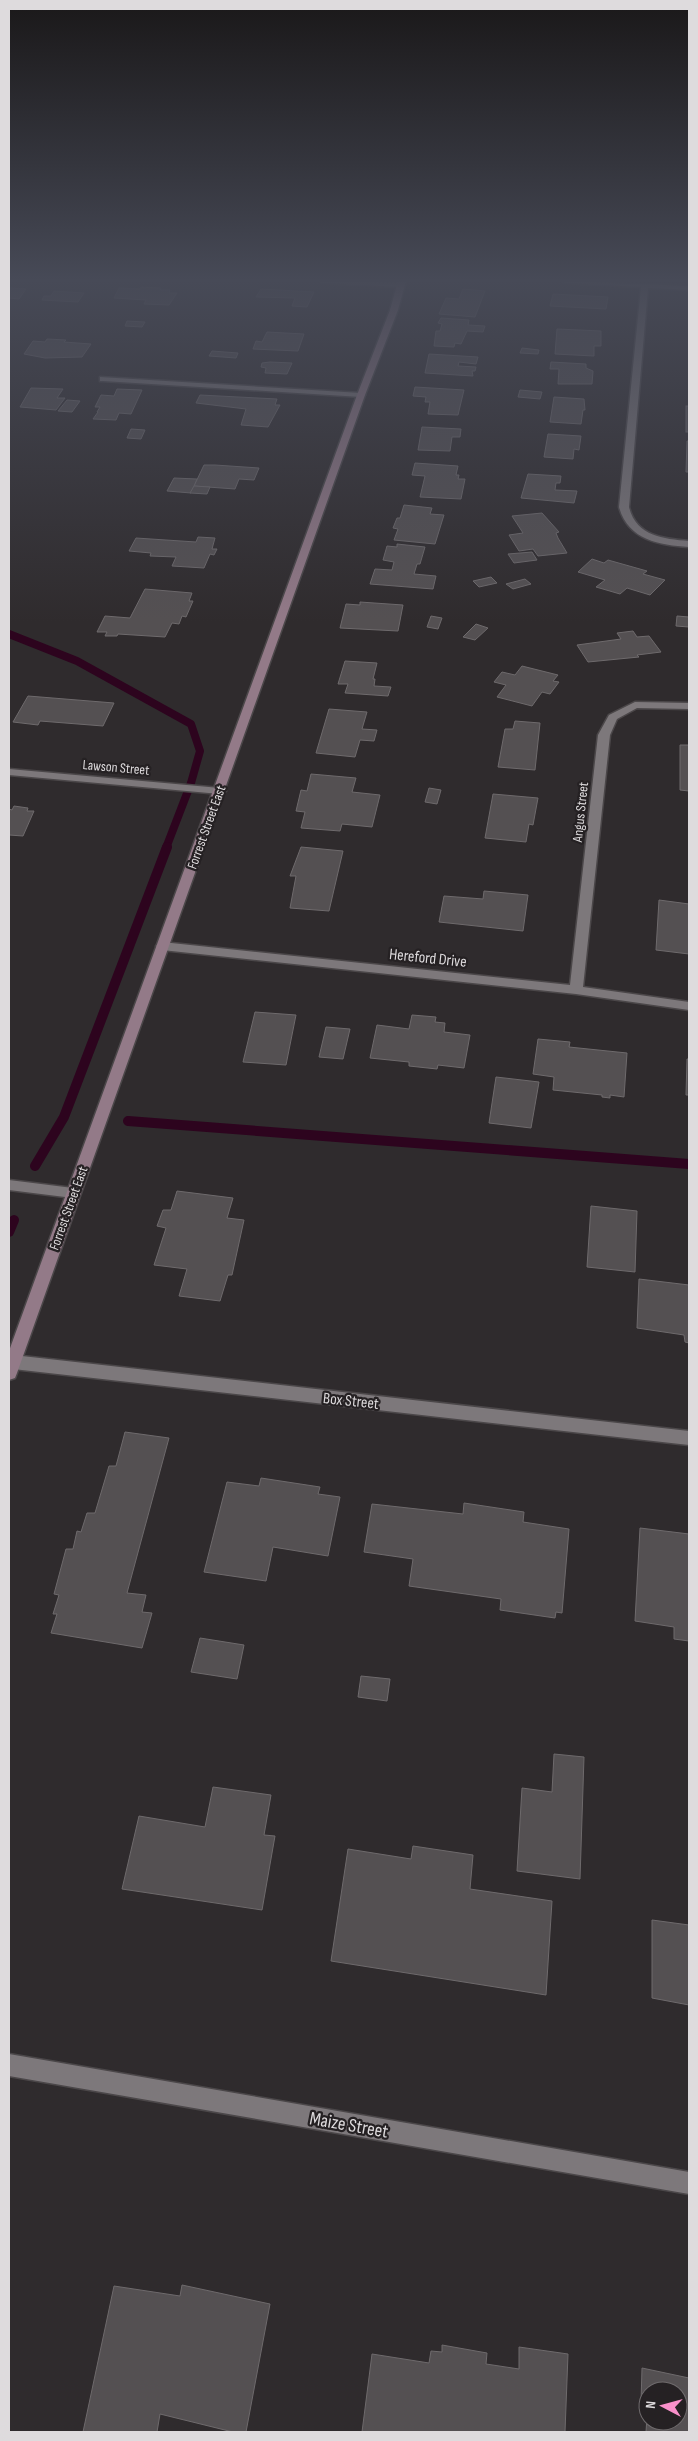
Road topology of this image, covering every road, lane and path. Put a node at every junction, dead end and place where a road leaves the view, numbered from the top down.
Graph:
1 (361, 395) edge
2 (634, 395) edge
3 (689, 544) edge
4 (689, 706) edge
5 (9, 772) edge
6 (220, 791) junction
7 (162, 946) junction
8 (576, 990) junction
9 (689, 1006) edge
10 (9, 1185) edge
11 (73, 1193) junction
12 (11, 1368) edge
13 (689, 1438) edge
14 (9, 2065) edge
15 (689, 2183) edge

1 - 6 main road, Forrest Street East
2 - 3 street
4 - 8 street, Angus Street
5 - 6 street, Lawson Street
6 - 7 main road, Forrest Street East
7 - 8 street, Hereford Drive
7 - 11 main road, Forrest Street East
8 - 9 street, Hereford Drive
10 - 11 street
11 - 12 main road, Forrest Street East
12 - 13 street, Box Street
14 - 15 street, Maize Street

